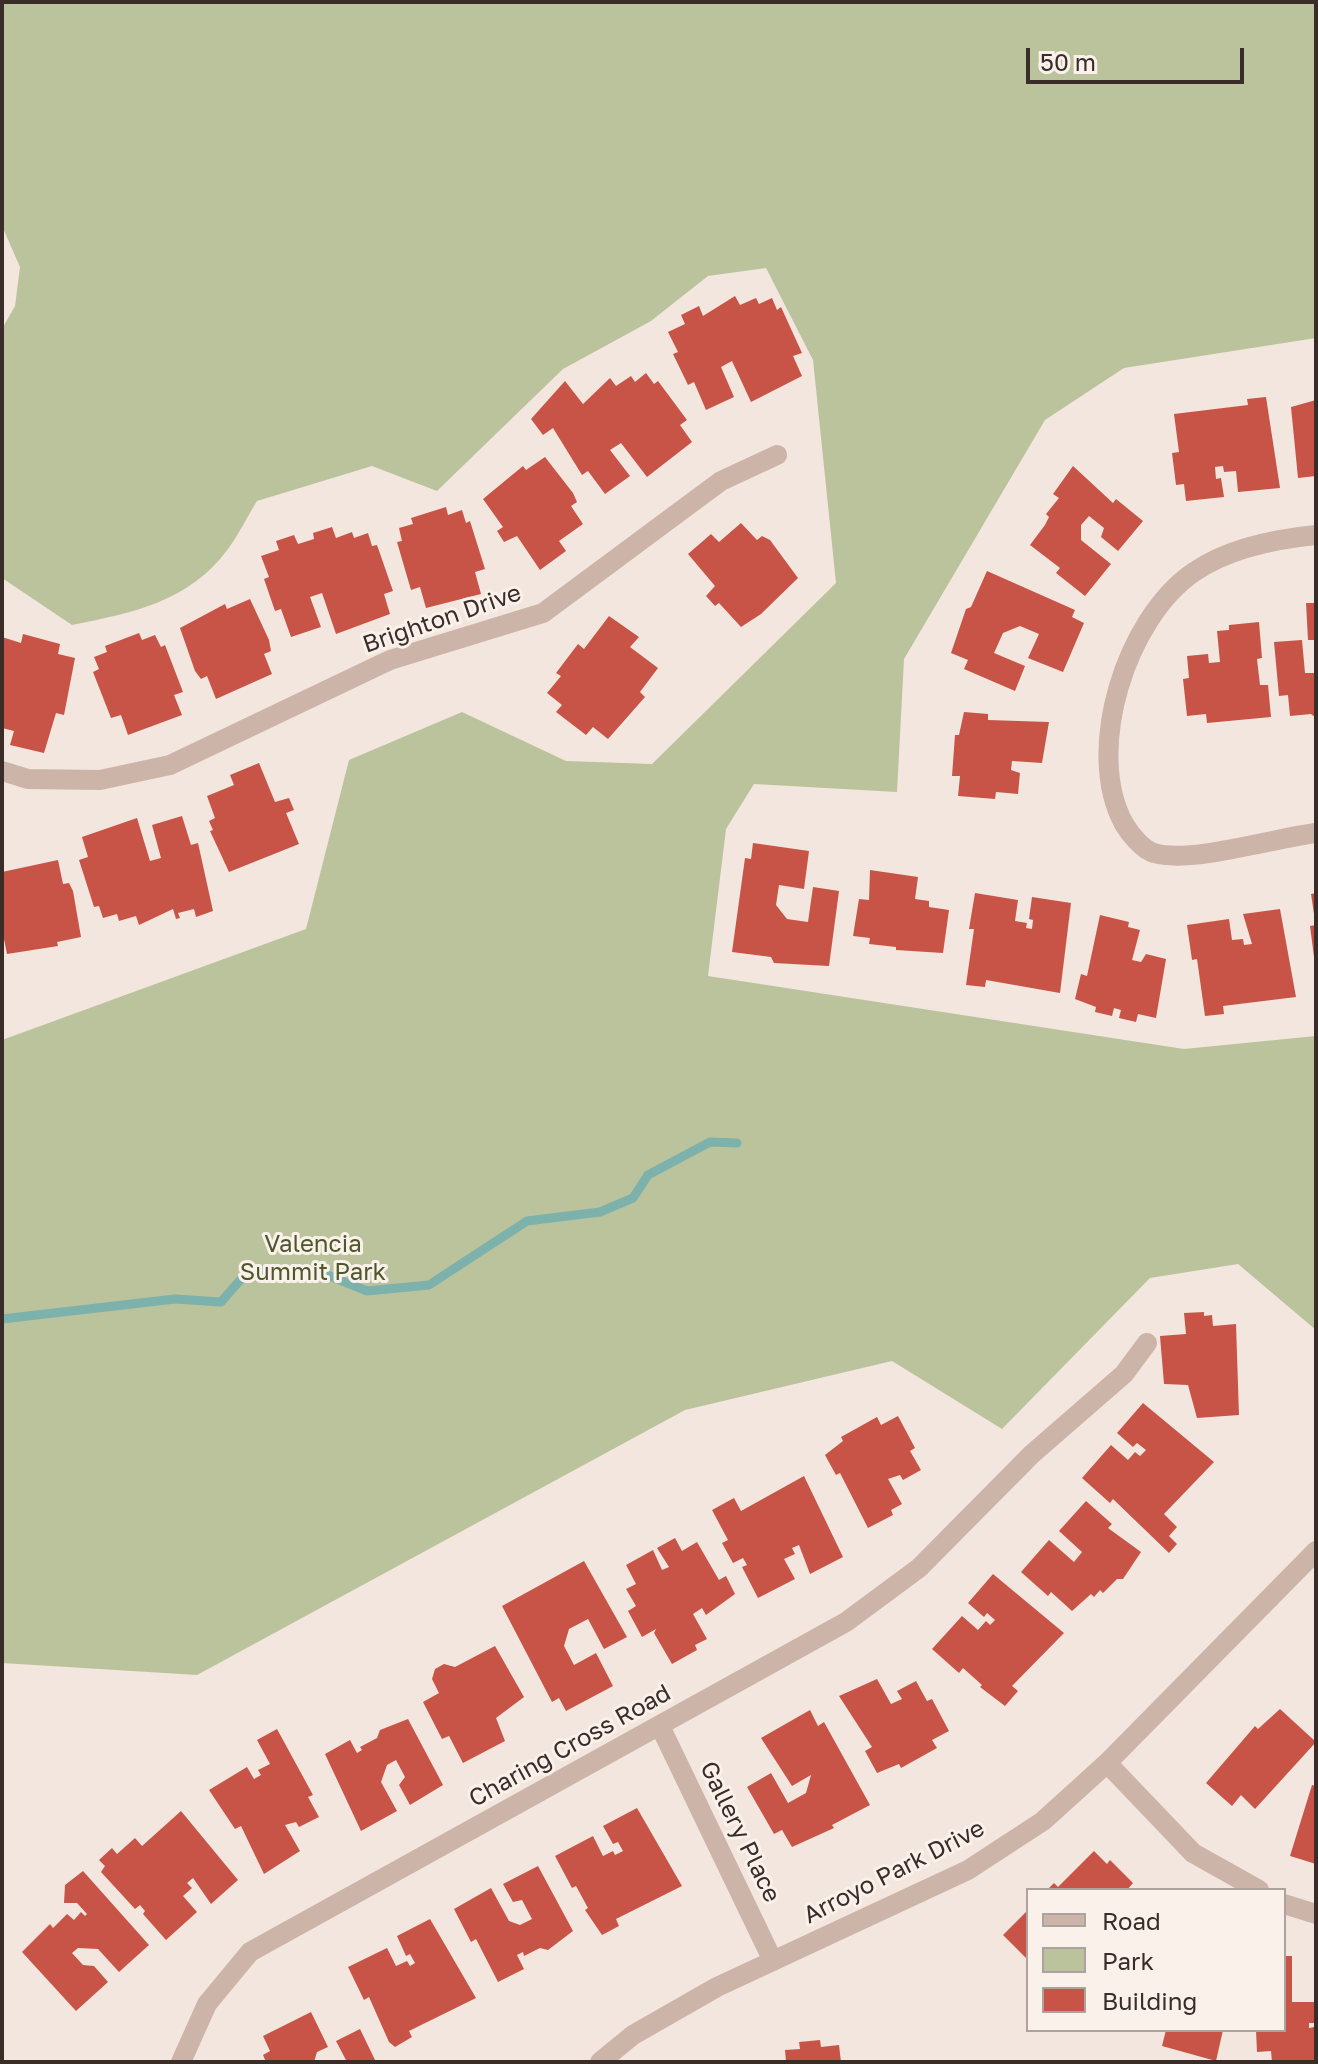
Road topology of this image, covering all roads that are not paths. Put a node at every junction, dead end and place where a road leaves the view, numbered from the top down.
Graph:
1 (777, 455) dead end
2 (1316, 535) edge
3 (2, 771) edge
4 (1316, 833) edge
5 (1147, 1343) dead end
6 (1316, 1551) edge
7 (660, 1726) junction
8 (1107, 1763) junction
9 (1255, 1888) edge
10 (1286, 1905) edge
11 (1316, 1914) edge
12 (773, 1961) junction
13 (181, 2062) edge
14 (600, 2062) edge

1 - 3 street, Brighton Drive
2 - 4 street
5 - 7 street, Charing Cross Road
6 - 8 street, Arroyo Park Drive
7 - 12 street, Gallery Place
7 - 13 street, Charing Cross Road
8 - 9 street
8 - 12 street, Arroyo Park Drive
10 - 11 street
12 - 14 street, Arroyo Park Drive

